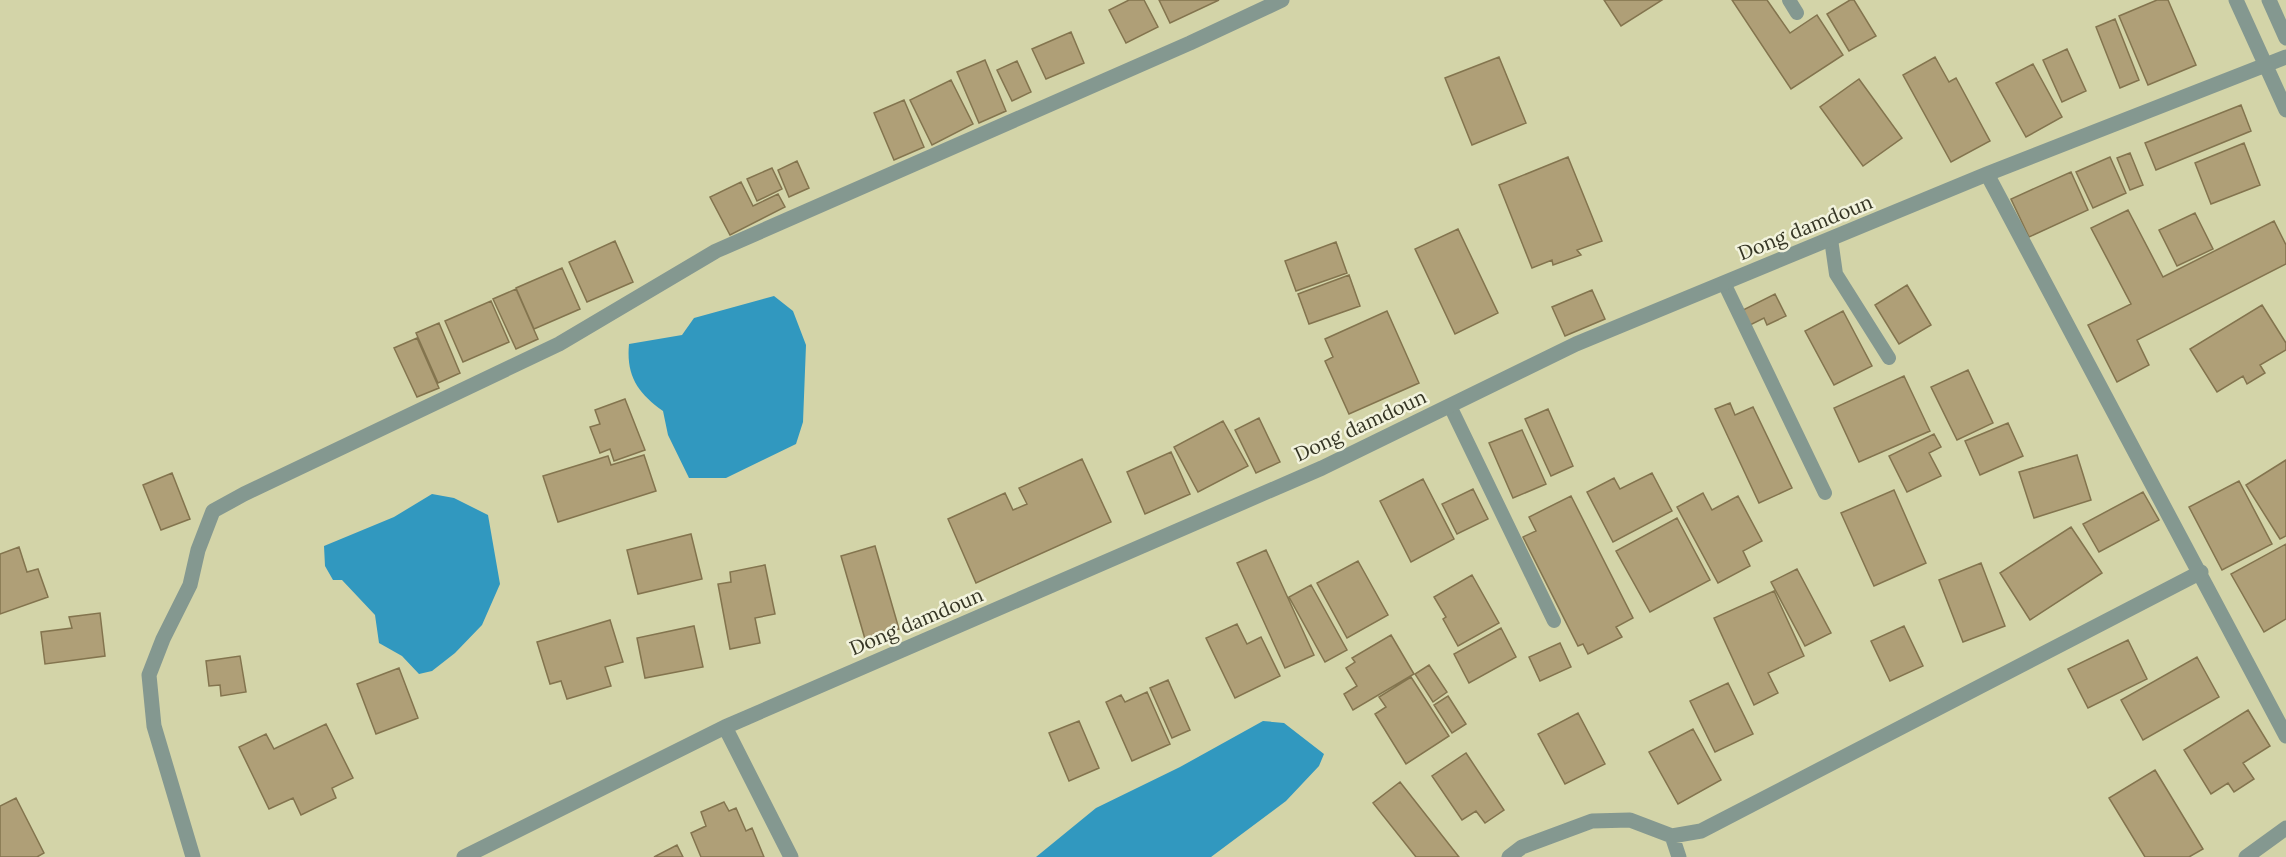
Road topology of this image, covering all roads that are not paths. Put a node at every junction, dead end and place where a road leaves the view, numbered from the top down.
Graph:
1 (1282, 0) edge
2 (1789, 0) edge
3 (2236, 0) edge
4 (2269, 0) edge
5 (1797, 13) dead end
6 (2286, 38) edge
7 (2286, 57) edge
8 (2265, 65) junction
9 (2286, 110) edge
10 (1987, 174) junction
11 (1831, 239) junction
12 (1724, 283) junction
13 (1889, 358) dead end
14 (1450, 406) junction
15 (1825, 493) dead end
16 (2201, 572) junction
17 (1554, 621) dead end
18 (725, 727) junction
19 (2286, 736) edge
20 (2286, 828) edge
21 (1672, 836) junction
22 (193, 857) edge
23 (464, 857) edge
24 (791, 857) edge
25 (1509, 857) edge
26 (1679, 857) edge
27 (2246, 857) edge

1 - 22 street
2 - 5 lane
3 - 8 street
4 - 6 street
7 - 8 street, Dong damdoun
8 - 9 street
8 - 10 street, Dong damdoun
10 - 11 street, Dong damdoun
10 - 16 street
11 - 12 street, Dong damdoun
11 - 13 lane
12 - 14 street, Dong damdoun
12 - 15 lane
14 - 17 lane
14 - 18 street, Dong damdoun
16 - 19 street
16 - 21 street
18 - 23 street, Dong damdoun
18 - 24 street
20 - 27 street
21 - 25 street
21 - 26 street

